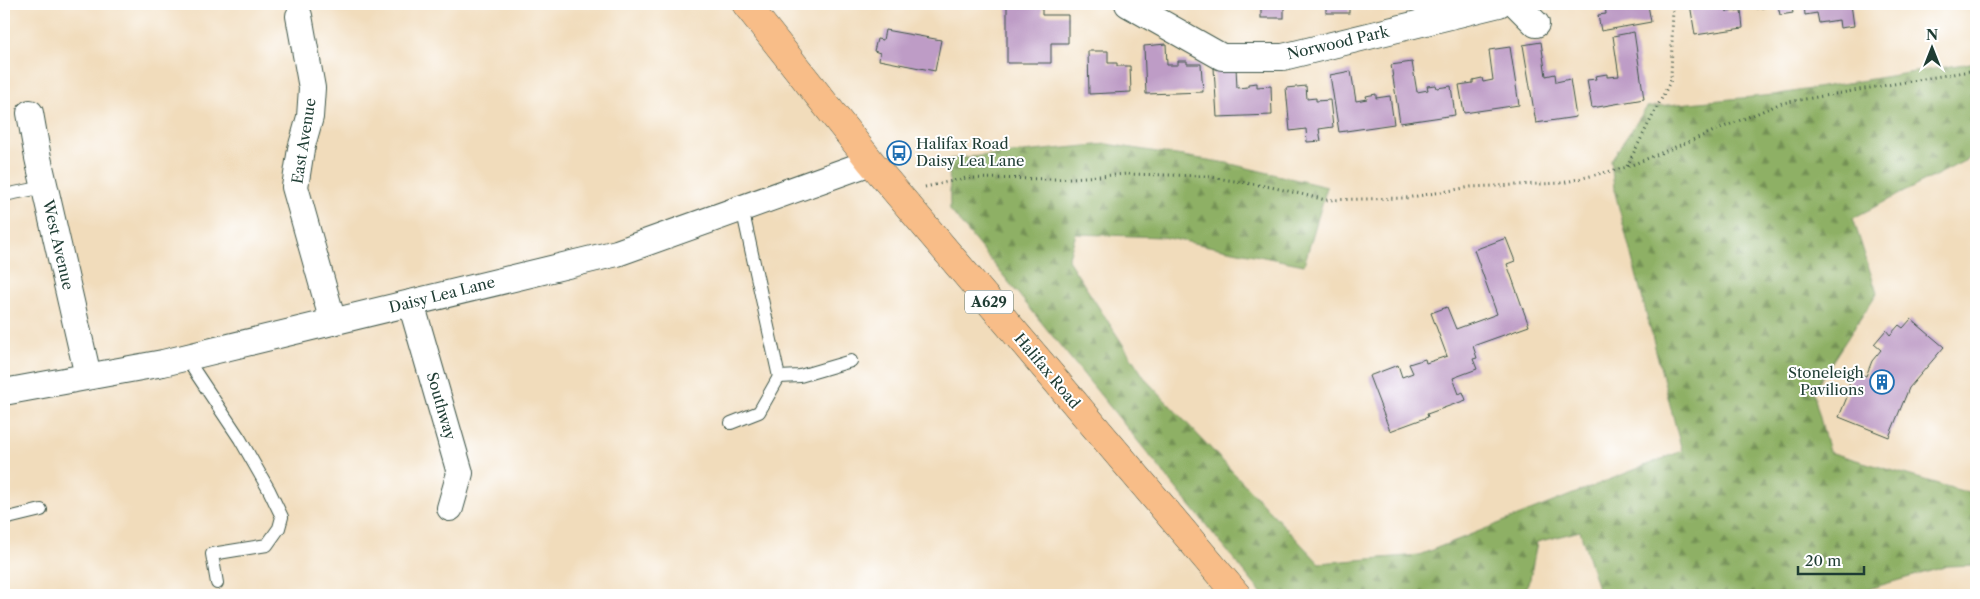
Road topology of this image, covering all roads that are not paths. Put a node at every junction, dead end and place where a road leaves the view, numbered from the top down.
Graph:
1 (746, 4) edge
2 (1128, 4) edge
3 (1499, 4) edge
4 (1516, 4) edge
5 (299, 16) dead end
6 (1536, 24) dead end
7 (30, 113) dead end
8 (871, 162) junction
9 (45, 187) junction
10 (4, 195) edge
11 (742, 208) junction
12 (411, 303) junction
13 (333, 322) junction
14 (188, 357) junction
15 (851, 360) dead end
16 (88, 376) junction
17 (779, 377) junction
18 (4, 392) edge
19 (731, 422) dead end
20 (450, 508) dead end
21 (41, 510) dead end
22 (4, 519) edge
23 (217, 583) dead end
24 (1237, 595) edge

1 - 8 highway, Halifax Road / A629
2 - 3 street, Norwood Park
4 - 6 street
5 - 13 street, East Avenue
7 - 9 street, West Avenue
8 - 11 street, Daisy Lea Lane
8 - 24 highway, Halifax Road / A629
9 - 10 lane
9 - 16 street, West Avenue
11 - 12 street, Daisy Lea Lane
11 - 17 lane
12 - 13 street, Daisy Lea Lane
12 - 20 street, Southway
13 - 14 street, Daisy Lea Lane
14 - 16 street, Daisy Lea Lane
14 - 23 lane
15 - 17 lane
16 - 18 street, Daisy Lea Lane
17 - 19 lane
21 - 22 lane

